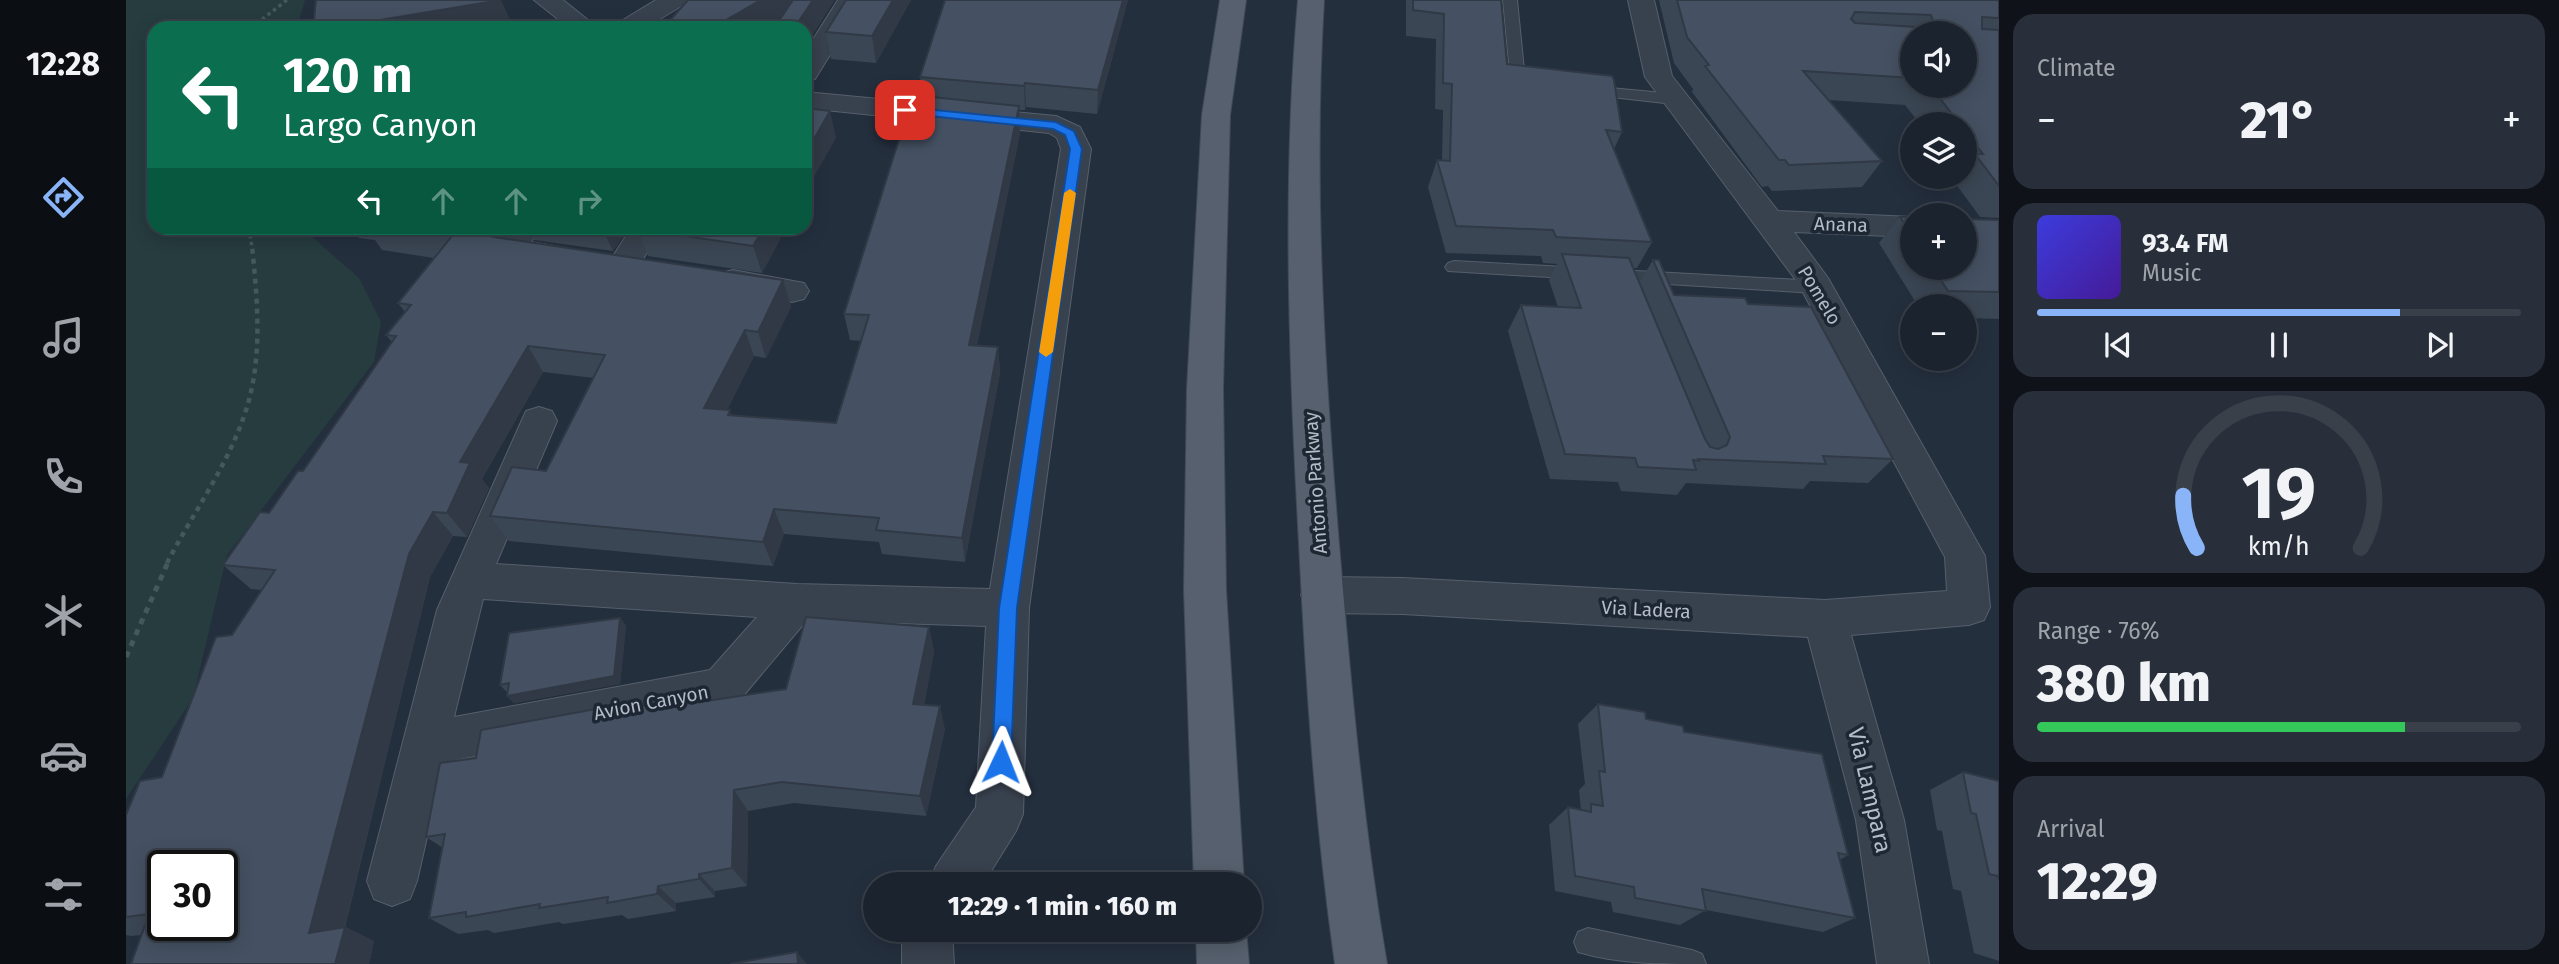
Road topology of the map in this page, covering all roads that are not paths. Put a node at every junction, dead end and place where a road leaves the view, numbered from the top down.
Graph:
1 (547, 0) edge
2 (674, 0) edge
3 (851, 0) edge
4 (1233, 0) edge
5 (1311, 0) edge
6 (1510, 0) edge
7 (1641, 0) edge
8 (576, 21) edge
9 (639, 21) edge
10 (812, 62) edge
11 (1544, 86) edge
12 (1570, 89) edge
13 (1674, 99) junction
14 (812, 101) edge
15 (1770, 221) junction
16 (1900, 226) edge
17 (519, 235) edge
18 (639, 235) edge
19 (1454, 267) dead end
20 (701, 276) edge
21 (1623, 277) junction
22 (1817, 288) junction
23 (792, 290) dead end
24 (1632, 299) edge
25 (539, 421) dead end
26 (469, 580) junction
27 (1322, 595) junction
28 (797, 602) junction
29 (1969, 607) joint
30 (1008, 608) junction
31 (1825, 619) junction
32 (427, 744) junction
33 (962, 872) edge
34 (1218, 872) edge
35 (392, 881) dead end
36 (927, 942) edge
37 (1222, 942) edge
38 (1588, 942) dead end
39 (928, 964) edge
40 (1223, 964) edge
41 (1361, 964) edge
42 (1692, 964) edge
43 (1903, 964) edge

1 - 8 street
2 - 9 street
3 - 10 street
4 - 34 main road
5 - 27 main road, Antonio Parkway
6 - 11 lane
7 - 13 street, Pomelo
12 - 13 lane
13 - 15 street, Pomelo
14 - 30 street
15 - 16 street, Anana
15 - 22 street, Pomelo
17 - 18 street
19 - 21 lane
20 - 23 street
21 - 22 lane
21 - 24 lane
22 - 29 street, Pomelo
25 - 26 street
26 - 28 street
26 - 32 street
27 - 31 street, Via Ladera
27 - 41 main road, Antonio Parkway
28 - 30 street
28 - 32 street, Avion Canyon
29 - 31 street, Via Ladera
30 - 33 street
31 - 43 street, Via Lampara
32 - 35 street
36 - 39 street
37 - 40 main road
38 - 42 lane

